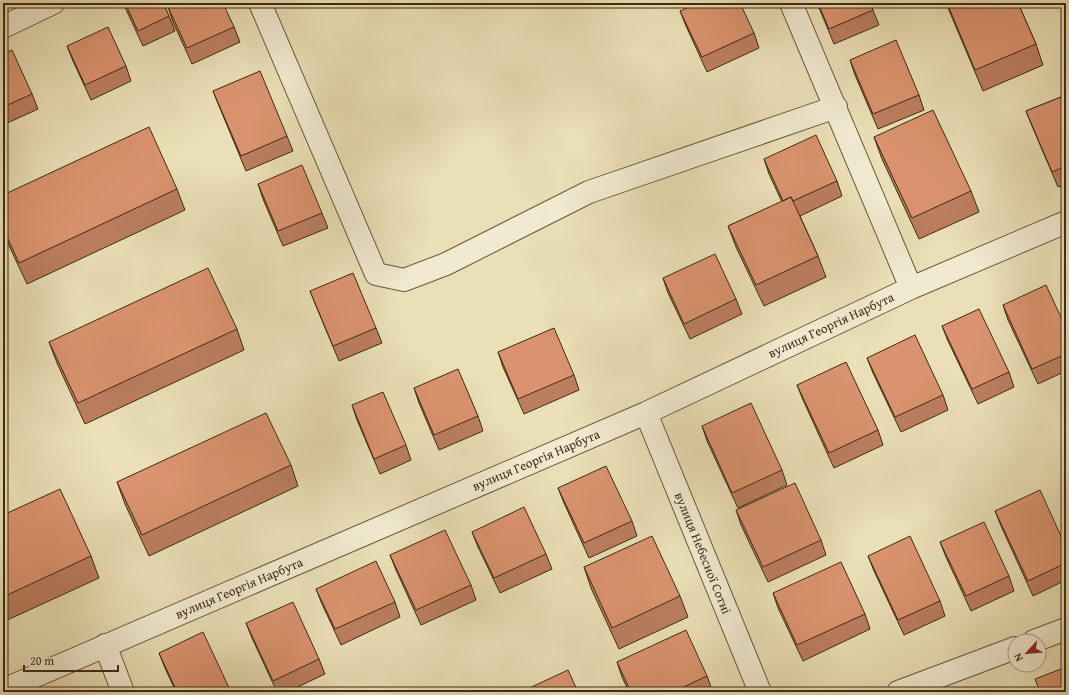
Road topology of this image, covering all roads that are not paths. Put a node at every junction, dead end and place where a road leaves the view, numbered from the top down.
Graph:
1 (53, 3) edge
2 (260, 3) edge
3 (791, 3) edge
4 (3, 27) edge
5 (836, 108) junction
6 (1066, 222) edge
7 (911, 288) junction
8 (646, 413) junction
9 (1066, 629) edge
10 (1047, 636) edge
11 (105, 646) junction
12 (1007, 651) edge
13 (3, 690) edge
14 (123, 692) edge
15 (760, 692) edge
16 (898, 692) edge

1 - 4 street
2 - 5 street
3 - 5 street
5 - 7 street
6 - 7 street, вулиця Георгія Нарбута
7 - 8 street, вулиця Георгія Нарбута
8 - 11 street, вулиця Георгія Нарбута
8 - 15 street, вулиця Небесної Сотні
9 - 10 street
11 - 13 street, вулиця Георгія Нарбута
11 - 14 street
12 - 16 street

